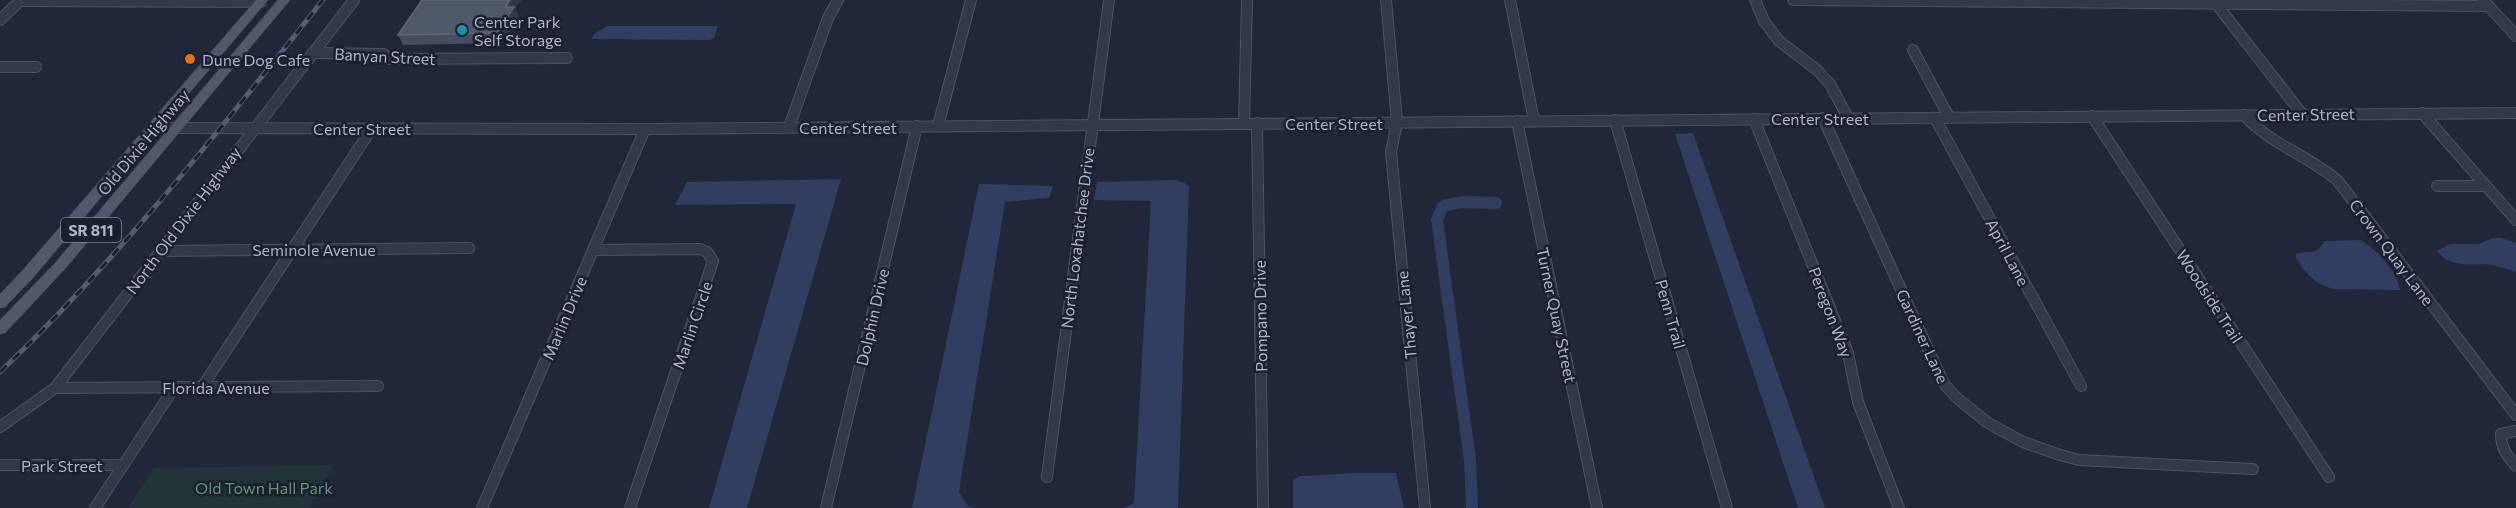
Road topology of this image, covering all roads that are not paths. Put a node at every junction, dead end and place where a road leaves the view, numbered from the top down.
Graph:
1 (284, 0) edge
2 (354, 0) edge
3 (838, 0) edge
4 (971, 0) edge
5 (1109, 0) edge
6 (1247, 0) edge
7 (1386, 0) edge
8 (1510, 0) edge
9 (1755, 0) edge
10 (1793, 0) edge
11 (1872, 0) edge
12 (21, 1) edge
13 (262, 1) edge
14 (2214, 2) edge
15 (2485, 3) edge
16 (0, 20) edge
17 (2516, 36) edge
18 (1913, 50) dead end
19 (312, 53) junction
20 (567, 58) dead end
21 (0, 67) edge
22 (36, 67) dead end
23 (2516, 112) edge
24 (2422, 113) junction
25 (2302, 114) junction
26 (2244, 115) junction
27 (2092, 116) junction
28 (1935, 117) junction
29 (1949, 117) junction
30 (1823, 118) junction
31 (1848, 118) junction
32 (1754, 119) junction
33 (1615, 120) junction
34 (1517, 121) junction
35 (1533, 121) junction
36 (1397, 122) junction
37 (1244, 123) junction
38 (1257, 123) junction
39 (1091, 125) junction
40 (917, 126) junction
41 (938, 126) junction
42 (789, 127) junction
43 (153, 128) junction
44 (178, 128) junction
45 (254, 128) junction
46 (372, 128) junction
47 (645, 129) junction
48 (2437, 186) dead end
49 (2486, 186) junction
50 (2516, 220) edge
51 (469, 248) dead end
52 (291, 249) junction
53 (593, 250) junction
54 (159, 251) junction
55 (0, 303) edge
56 (0, 329) edge
57 (378, 386) dead end
58 (2081, 386) dead end
59 (55, 387) junction
60 (202, 387) junction
61 (174, 388) junction
62 (2516, 415) edge
63 (0, 426) edge
64 (2516, 431) edge
65 (0, 465) edge
66 (123, 465) junction
67 (2516, 466) edge
68 (2253, 469) dead end
69 (1047, 477) dead end
70 (2329, 477) dead end
71 (95, 508) edge
72 (482, 508) edge
73 (630, 508) edge
74 (826, 508) edge
75 (1263, 508) edge
76 (1425, 508) edge
77 (1597, 508) edge
78 (1727, 508) edge
79 (1899, 508) edge

1 - 44 main road, Old Dixie Highway / SR 811
2 - 19 street, North Old Dixie Highway
3 - 42 street
4 - 41 street
5 - 39 street, North Loxahatchee Drive
6 - 37 street
7 - 36 street, Thayer Lane
8 - 35 street
9 - 31 street
10 - 11 street
11 - 14 street
12 - 13 street
12 - 16 street
13 - 43 main road, Old Dixie Highway / SR 811
14 - 15 street
14 - 25 street
15 - 17 street
18 - 29 street
19 - 20 street, Banyan Street
19 - 45 street, North Old Dixie Highway
21 - 22 street
23 - 24 street, Center Street
24 - 25 street, Center Street
24 - 49 street
25 - 26 street, Center Street
26 - 27 street, Center Street
26 - 62 street, Crown Quay Lane
27 - 29 street, Center Street
27 - 70 street, Woodside Trail
28 - 29 street, Center Street
28 - 31 street, Center Street
28 - 58 street, April Lane
30 - 31 street, Center Street
30 - 32 street, Center Street
30 - 68 street, Gardiner Lane
32 - 33 street, Center Street
32 - 79 street, Peregon Way
33 - 35 street, Center Street
33 - 78 street, Penn Trail
34 - 35 street, Center Street
34 - 36 street, Center Street
34 - 77 street, Turner Quay Street
36 - 38 street, Center Street
36 - 76 street, Thayer Lane
37 - 38 street, Center Street
37 - 39 street, Center Street
38 - 75 street, Pompano Drive
39 - 41 street, Center Street
39 - 69 street, North Loxahatchee Drive
40 - 41 street, Center Street
40 - 42 street, Center Street
40 - 74 street, Dolphin Drive
42 - 47 street, Center Street
43 - 44 street, Center Street
43 - 55 main road, Old Dixie Highway / SR 811
44 - 45 street, Center Street
44 - 56 main road, Old Dixie Highway / SR 811
45 - 46 street, Center Street
45 - 54 street, North Old Dixie Highway
46 - 47 street, Center Street
46 - 52 street
47 - 53 street, Marlin Drive
48 - 49 street
49 - 50 street
51 - 52 street, Seminole Avenue
52 - 54 street, Seminole Avenue
52 - 60 street
53 - 72 street, Marlin Drive
53 - 73 street, Marlin Circle
54 - 59 street, North Old Dixie Highway
57 - 60 street, Florida Avenue
59 - 61 street, Florida Avenue
59 - 63 street, North Old Dixie Highway
60 - 61 street, Florida Avenue
61 - 66 street
64 - 67 street
65 - 66 street, Park Street
66 - 71 street

